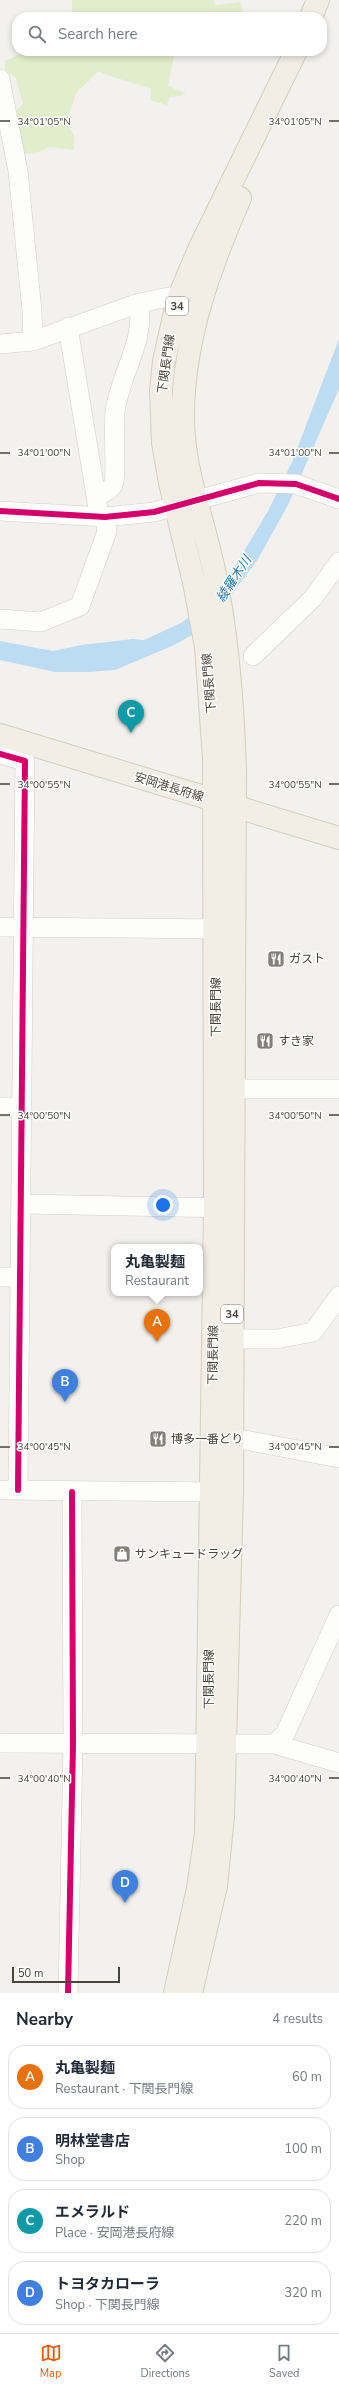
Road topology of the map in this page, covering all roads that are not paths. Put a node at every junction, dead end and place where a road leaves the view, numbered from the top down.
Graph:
1 (318, 0) edge
2 (313, 12) edge
3 (294, 56) edge
4 (294, 56) edge
5 (0, 79) edge
6 (178, 300) junction
7 (139, 303) junction
8 (68, 327) junction
9 (33, 341) junction
10 (0, 344) edge
11 (96, 496) junction
12 (339, 499) edge
13 (196, 502) junction
14 (175, 507) junction
15 (0, 511) edge
16 (102, 517) junction
17 (339, 562) edge
18 (0, 619) edge
19 (253, 656) dead end
20 (0, 735) edge
21 (0, 754) edge
22 (214, 800) junction
23 (235, 808) junction
24 (339, 838) edge
25 (0, 927) edge
26 (24, 927) junction
27 (226, 929) junction
28 (235, 1089) junction
29 (339, 1089) edge
30 (0, 1107) edge
31 (22, 1107) junction
32 (22, 1204) junction
33 (224, 1208) junction
34 (0, 1277) edge
35 (19, 1277) junction
36 (339, 1296) edge
37 (223, 1340) junction
38 (222, 1435) junction
39 (339, 1458) edge
40 (9, 1490) edge
41 (210, 1491) junction
42 (72, 1492) junction
43 (232, 1492) junction
44 (339, 1614) edge
45 (0, 1743) edge
46 (73, 1744) junction
47 (216, 1744) junction
48 (274, 1744) junction
49 (339, 1764) edge
50 (68, 1993) edge
51 (174, 1993) edge
52 (191, 1993) edge

1 - 2 main road
3 - 6 main road, 下関長門線 / 34
4 - 13 main road, 下関長門線 / 34
5 - 9 street
6 - 7 street
6 - 14 main road, 下関長門線 / 34
7 - 8 street
7 - 11 street
8 - 9 street
8 - 11 street
9 - 10 street
11 - 16 street
12 - 13 street
13 - 14 street
13 - 23 main road, 下関長門線 / 34
14 - 16 street
14 - 22 main road, 下関長門線 / 34
15 - 16 street
16 - 18 street
17 - 19 street
20 - 22 main road, 安岡港長府線
21 - 26 street
22 - 23 main road, 安岡港長府線
22 - 27 main road, 下関長門線 / 34
23 - 24 main road, 安岡港長府線
23 - 27 main road, 下関長門線 / 34
25 - 26 street
26 - 27 street
26 - 31 street
27 - 28 main road, 下関長門線 / 34
27 - 33 main road, 下関長門線 / 34
28 - 29 street
28 - 33 main road, 下関長門線 / 34
30 - 31 street
31 - 32 street
32 - 33 street
32 - 35 street
33 - 37 main road, 下関長門線 / 34
34 - 35 street
35 - 40 street
36 - 37 street
37 - 38 main road, 下関長門線 / 34
38 - 39 street
38 - 41 main road, 下関長門線 / 34
38 - 43 main road, 下関長門線 / 34
40 - 42 street
41 - 42 street
41 - 43 street
41 - 47 main road, 下関長門線 / 34
42 - 46 street
43 - 47 main road, 下関長門線 / 34
44 - 48 street
45 - 46 street
46 - 47 street
46 - 50 street
47 - 48 street
47 - 51 main road, 下関長門線 / 34
47 - 52 main road, 下関長門線 / 34
48 - 49 street

